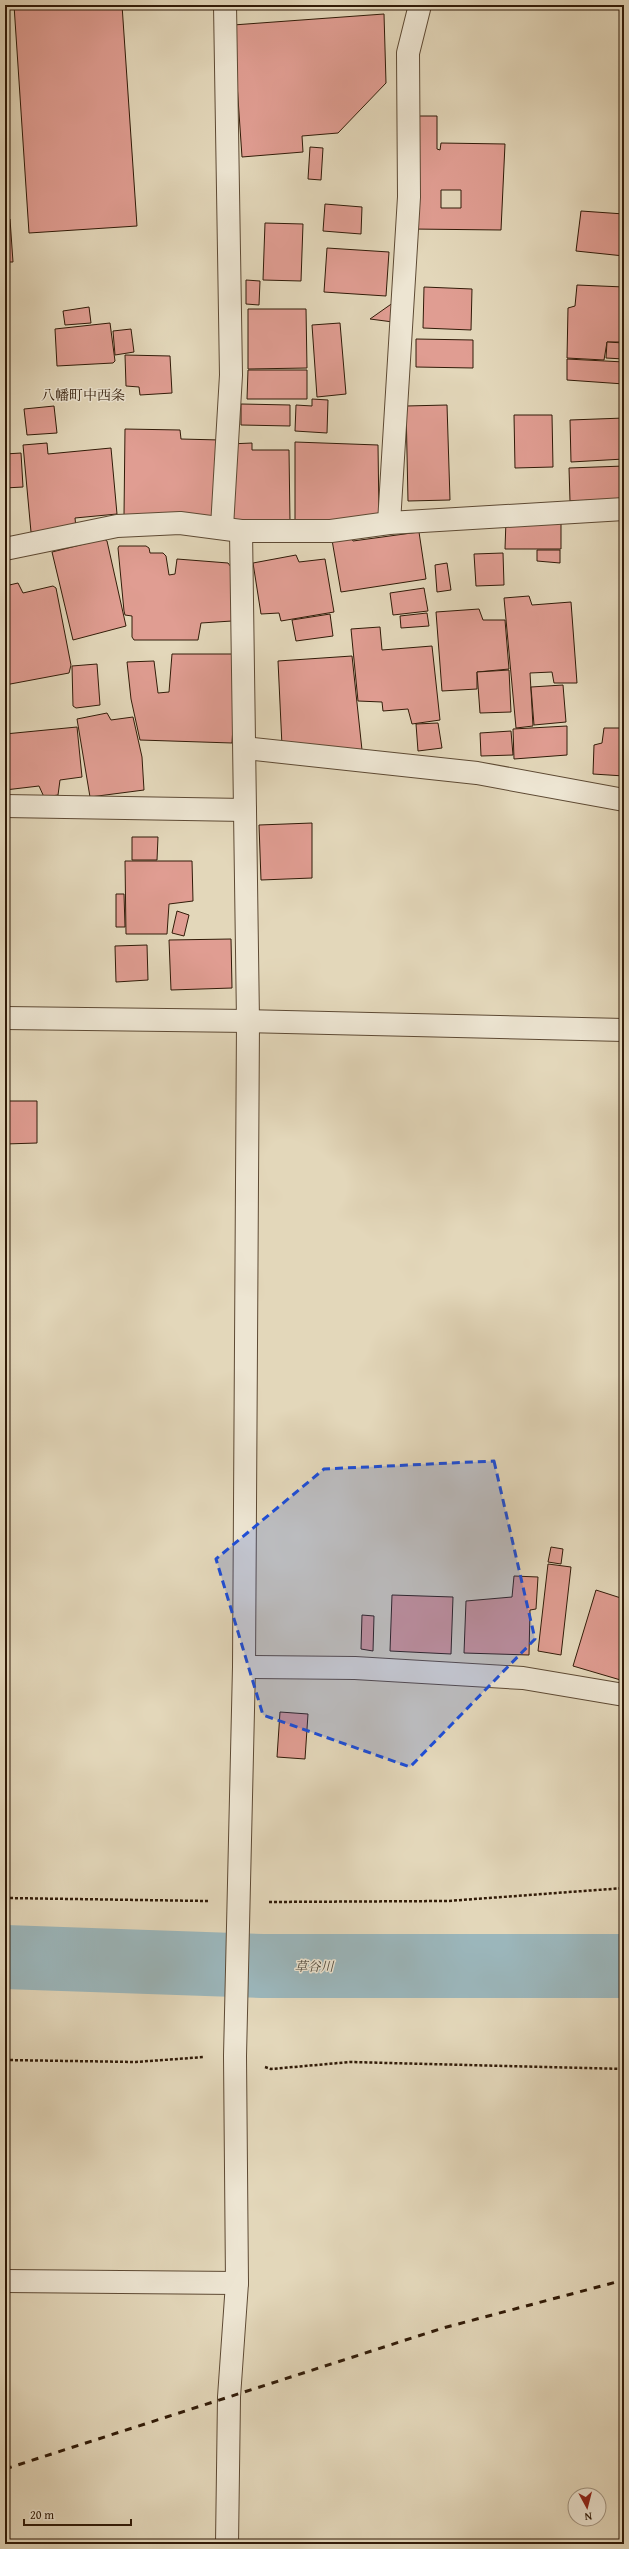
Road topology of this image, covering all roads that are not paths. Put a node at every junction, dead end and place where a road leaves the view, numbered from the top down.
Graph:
1 (225, 5) edge
2 (420, 5) edge
3 (624, 509) edge
4 (389, 523) junction
5 (232, 529) junction
6 (5, 549) edge
7 (245, 748) junction
8 (624, 800) edge
9 (5, 806) edge
10 (246, 810) junction
11 (5, 1018) edge
12 (248, 1021) junction
13 (624, 1030) edge
14 (244, 1667) junction
15 (624, 1695) edge
16 (5, 2281) edge
17 (237, 2283) junction
18 (227, 2544) edge

1 - 5 street
2 - 4 street
3 - 4 street
4 - 5 street
5 - 6 street
5 - 7 street
7 - 8 street
7 - 10 street
9 - 10 street
10 - 12 street
11 - 12 street
12 - 13 street
12 - 14 street
14 - 15 street
14 - 17 street
16 - 17 street
17 - 18 street

